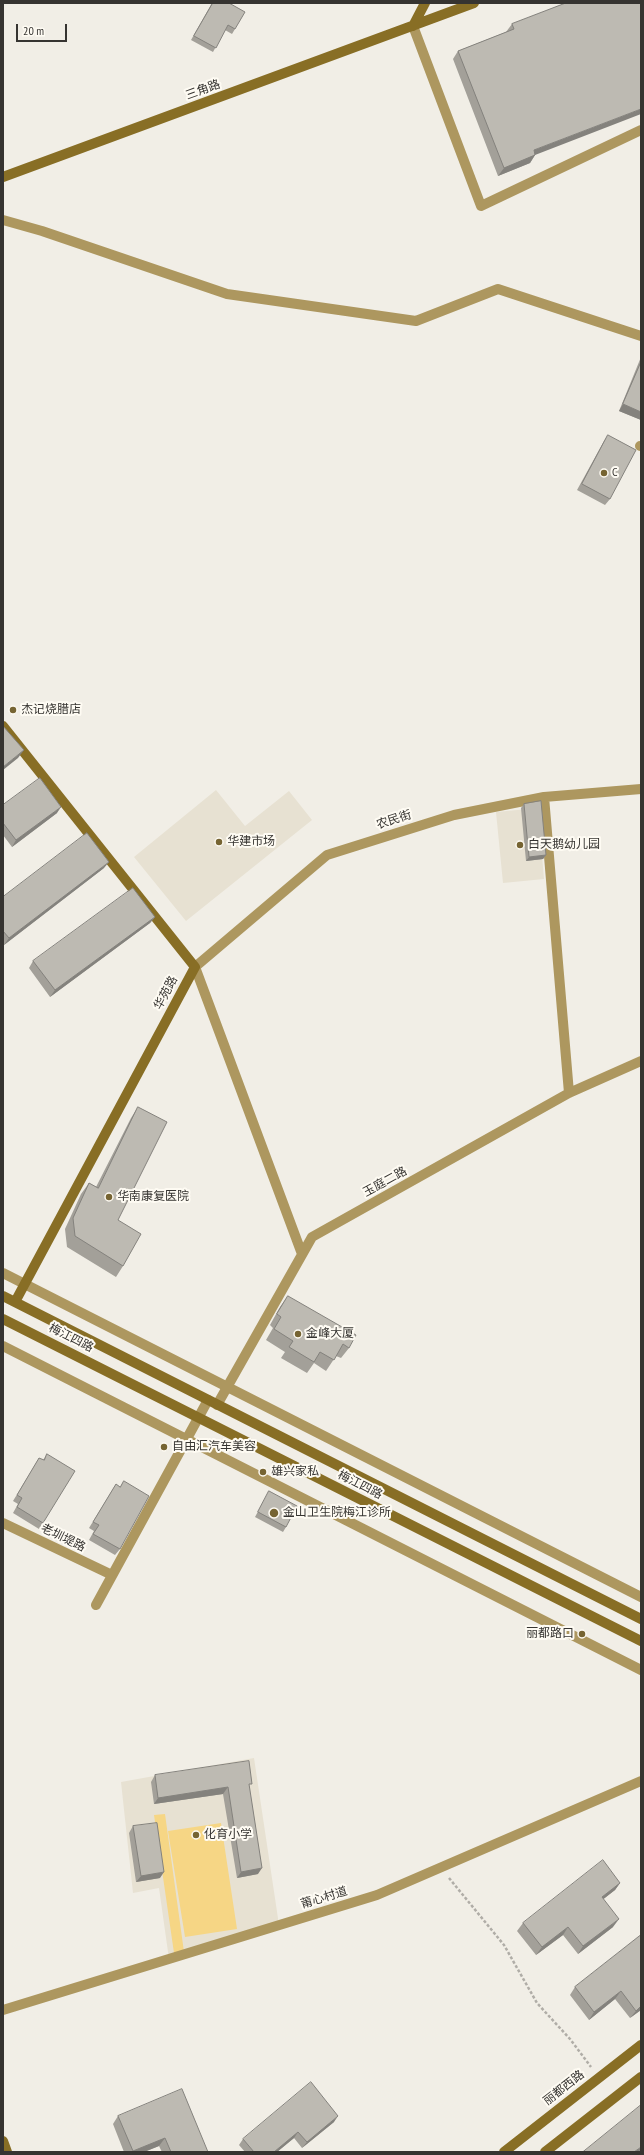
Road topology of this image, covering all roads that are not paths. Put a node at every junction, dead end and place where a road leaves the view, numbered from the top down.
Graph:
1 (425, 3) edge
2 (474, 3) edge
3 (413, 26) junction
4 (641, 130) edge
5 (3, 178) edge
6 (3, 220) edge
7 (641, 336) edge
8 (3, 726) edge
9 (641, 789) edge
10 (544, 797) junction
11 (195, 967) junction
12 (641, 1061) edge
13 (569, 1093) junction
14 (302, 1254) junction
15 (3, 1273) edge
16 (3, 1296) edge
17 (15, 1302) junction
18 (3, 1318) edge
19 (3, 1346) edge
20 (213, 1402) junction
21 (3, 1523) edge
22 (112, 1576) junction
23 (641, 1597) edge
24 (96, 1605) dead end
25 (641, 1619) edge
26 (641, 1641) edge
27 (641, 1670) edge
28 (641, 1781) edge
29 (3, 2010) edge
30 (641, 2045) edge
31 (641, 2077) edge
32 (3, 2141) edge
33 (7, 2152) edge
34 (504, 2152) edge
35 (545, 2152) edge

1 - 3 main road
2 - 3 main road, 三角路
3 - 4 street
3 - 5 main road, 三角路
6 - 7 street
8 - 11 main road
9 - 10 street, 农民街
10 - 11 street, 农民街
10 - 13 street
11 - 14 street
11 - 17 main road, 华苑路
12 - 13 street, 玉庭二路
13 - 14 street, 玉庭二路
14 - 20 street, 玉庭二路
15 - 23 street
16 - 17 main road, 梅江四路
17 - 20 main road, 梅江四路
18 - 26 main road, 梅江四路
19 - 27 street
20 - 22 street, 玉庭二路
20 - 25 main road, 梅江四路
21 - 22 street, 老圳堤路
22 - 24 street, 玉庭二路
28 - 29 street, 莆心村道
30 - 34 main road, 丽都西路
31 - 35 main road
32 - 33 main road

